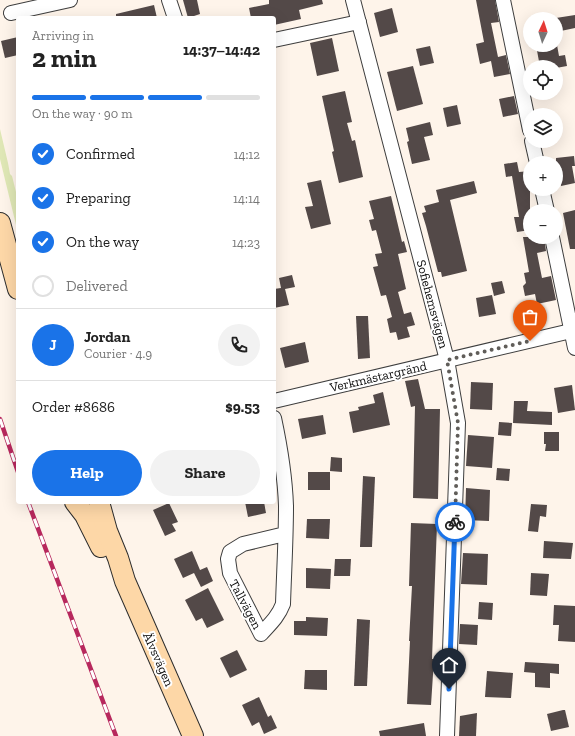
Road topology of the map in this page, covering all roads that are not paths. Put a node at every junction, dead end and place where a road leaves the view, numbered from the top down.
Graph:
1 (70, 0) edge
2 (170, 0) edge
3 (353, 0) edge
4 (503, 0) edge
5 (11, 13) dead end
6 (174, 16) edge
7 (359, 22) junction
8 (276, 40) edge
9 (525, 108) edge
10 (0, 223) edge
11 (554, 244) edge
12 (16, 282) edge
13 (574, 331) edge
14 (575, 348) edge
15 (447, 360) junction
16 (276, 401) edge
17 (276, 431) edge
18 (77, 504) edge
19 (100, 504) edge
20 (286, 534) junction
21 (125, 581) junction
22 (193, 736) edge
23 (447, 736) edge

1 - 5 street
2 - 6 street
3 - 7 street, Sofiehemsvägen
4 - 9 street
7 - 8 street
7 - 15 street, Sofiehemsvägen
10 - 12 main road
11 - 13 street
13 - 14 street
13 - 15 street, Verkmästargränd
15 - 16 street, Verkmästargränd
15 - 23 street, Sofiehemsvägen
17 - 20 street, Tallvägen
18 - 21 main road, Älvsvägen
19 - 21 main road, Älvsvägen
20 - 20 street, Tallvägen
21 - 22 main road, Älvsvägen

